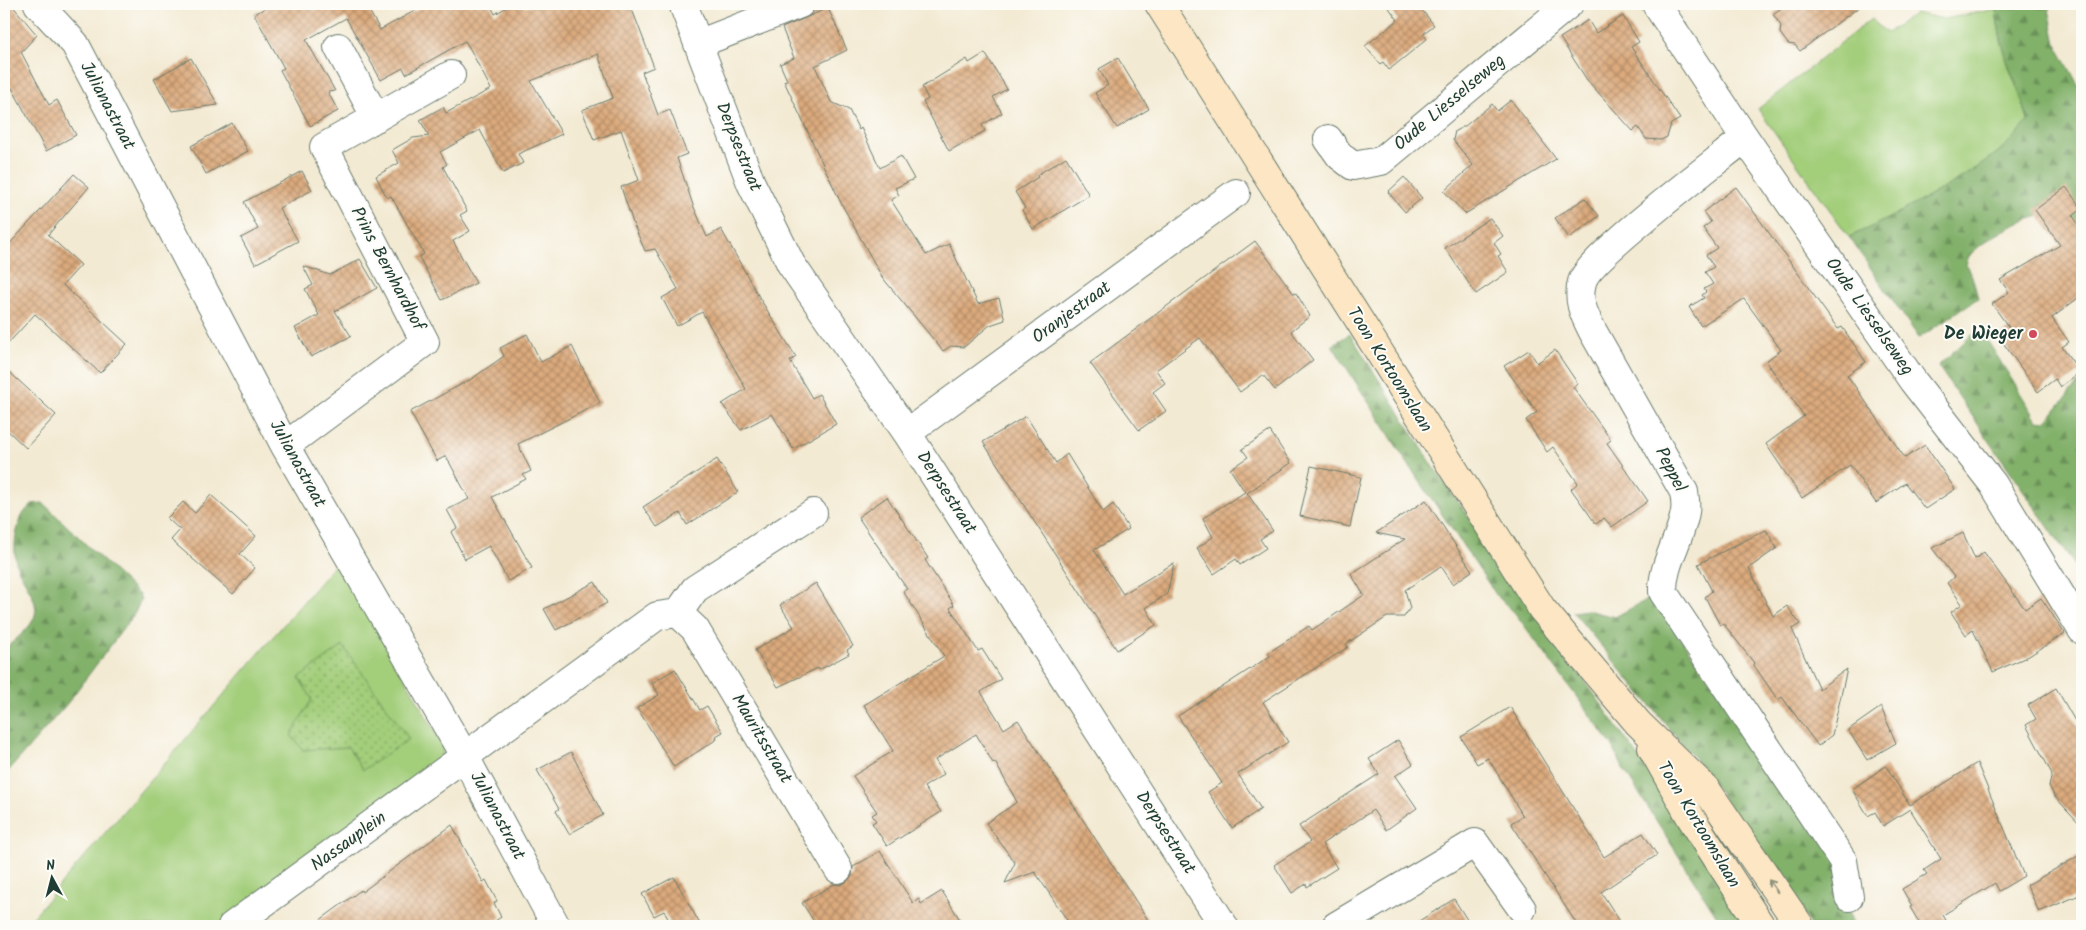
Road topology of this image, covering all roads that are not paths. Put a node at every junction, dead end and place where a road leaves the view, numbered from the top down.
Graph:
1 (38, 4) edge
2 (683, 4) edge
3 (800, 4) edge
4 (1159, 4) edge
5 (1569, 4) edge
6 (1656, 4) edge
7 (698, 44) junction
8 (338, 47) dead end
9 (451, 75) dead end
10 (376, 118) junction
11 (1745, 138) junction
12 (1328, 139) dead end
13 (1236, 192) dead end
14 (907, 433) junction
15 (285, 446) junction
16 (813, 513) dead end
17 (678, 613) junction
18 (2082, 630) edge
19 (1638, 723) junction
20 (465, 757) junction
21 (838, 869) dead end
22 (1848, 897) dead end
23 (1522, 909) dead end
24 (235, 926) edge
25 (556, 926) edge
26 (1224, 926) edge
27 (1336, 926) edge
28 (1761, 926) edge
29 (1800, 926) edge

1 - 15 street, Julianastraat
2 - 7 street, Derpsestraat
3 - 7 street
4 - 19 street, Toon Kortoomslaan
5 - 12 street, Oude Liesselseweg
6 - 11 street, Oude Liesselseweg
7 - 14 street, Derpsestraat
8 - 10 street
9 - 10 street, Prins Bernhardhof
10 - 15 street, Prins Bernhardhof
11 - 18 street, Oude Liesselseweg
11 - 22 street, Peppel
13 - 14 street, Oranjestraat
14 - 26 street, Derpsestraat
15 - 20 street, Julianastraat
16 - 17 street
17 - 20 street
17 - 21 street, Mauritsstraat
19 - 28 street, Toon Kortoomslaan
29 -> 19 street, Toon Kortoomslaan
20 - 24 street, Nassauplein
20 - 25 street, Julianastraat
23 - 27 street

